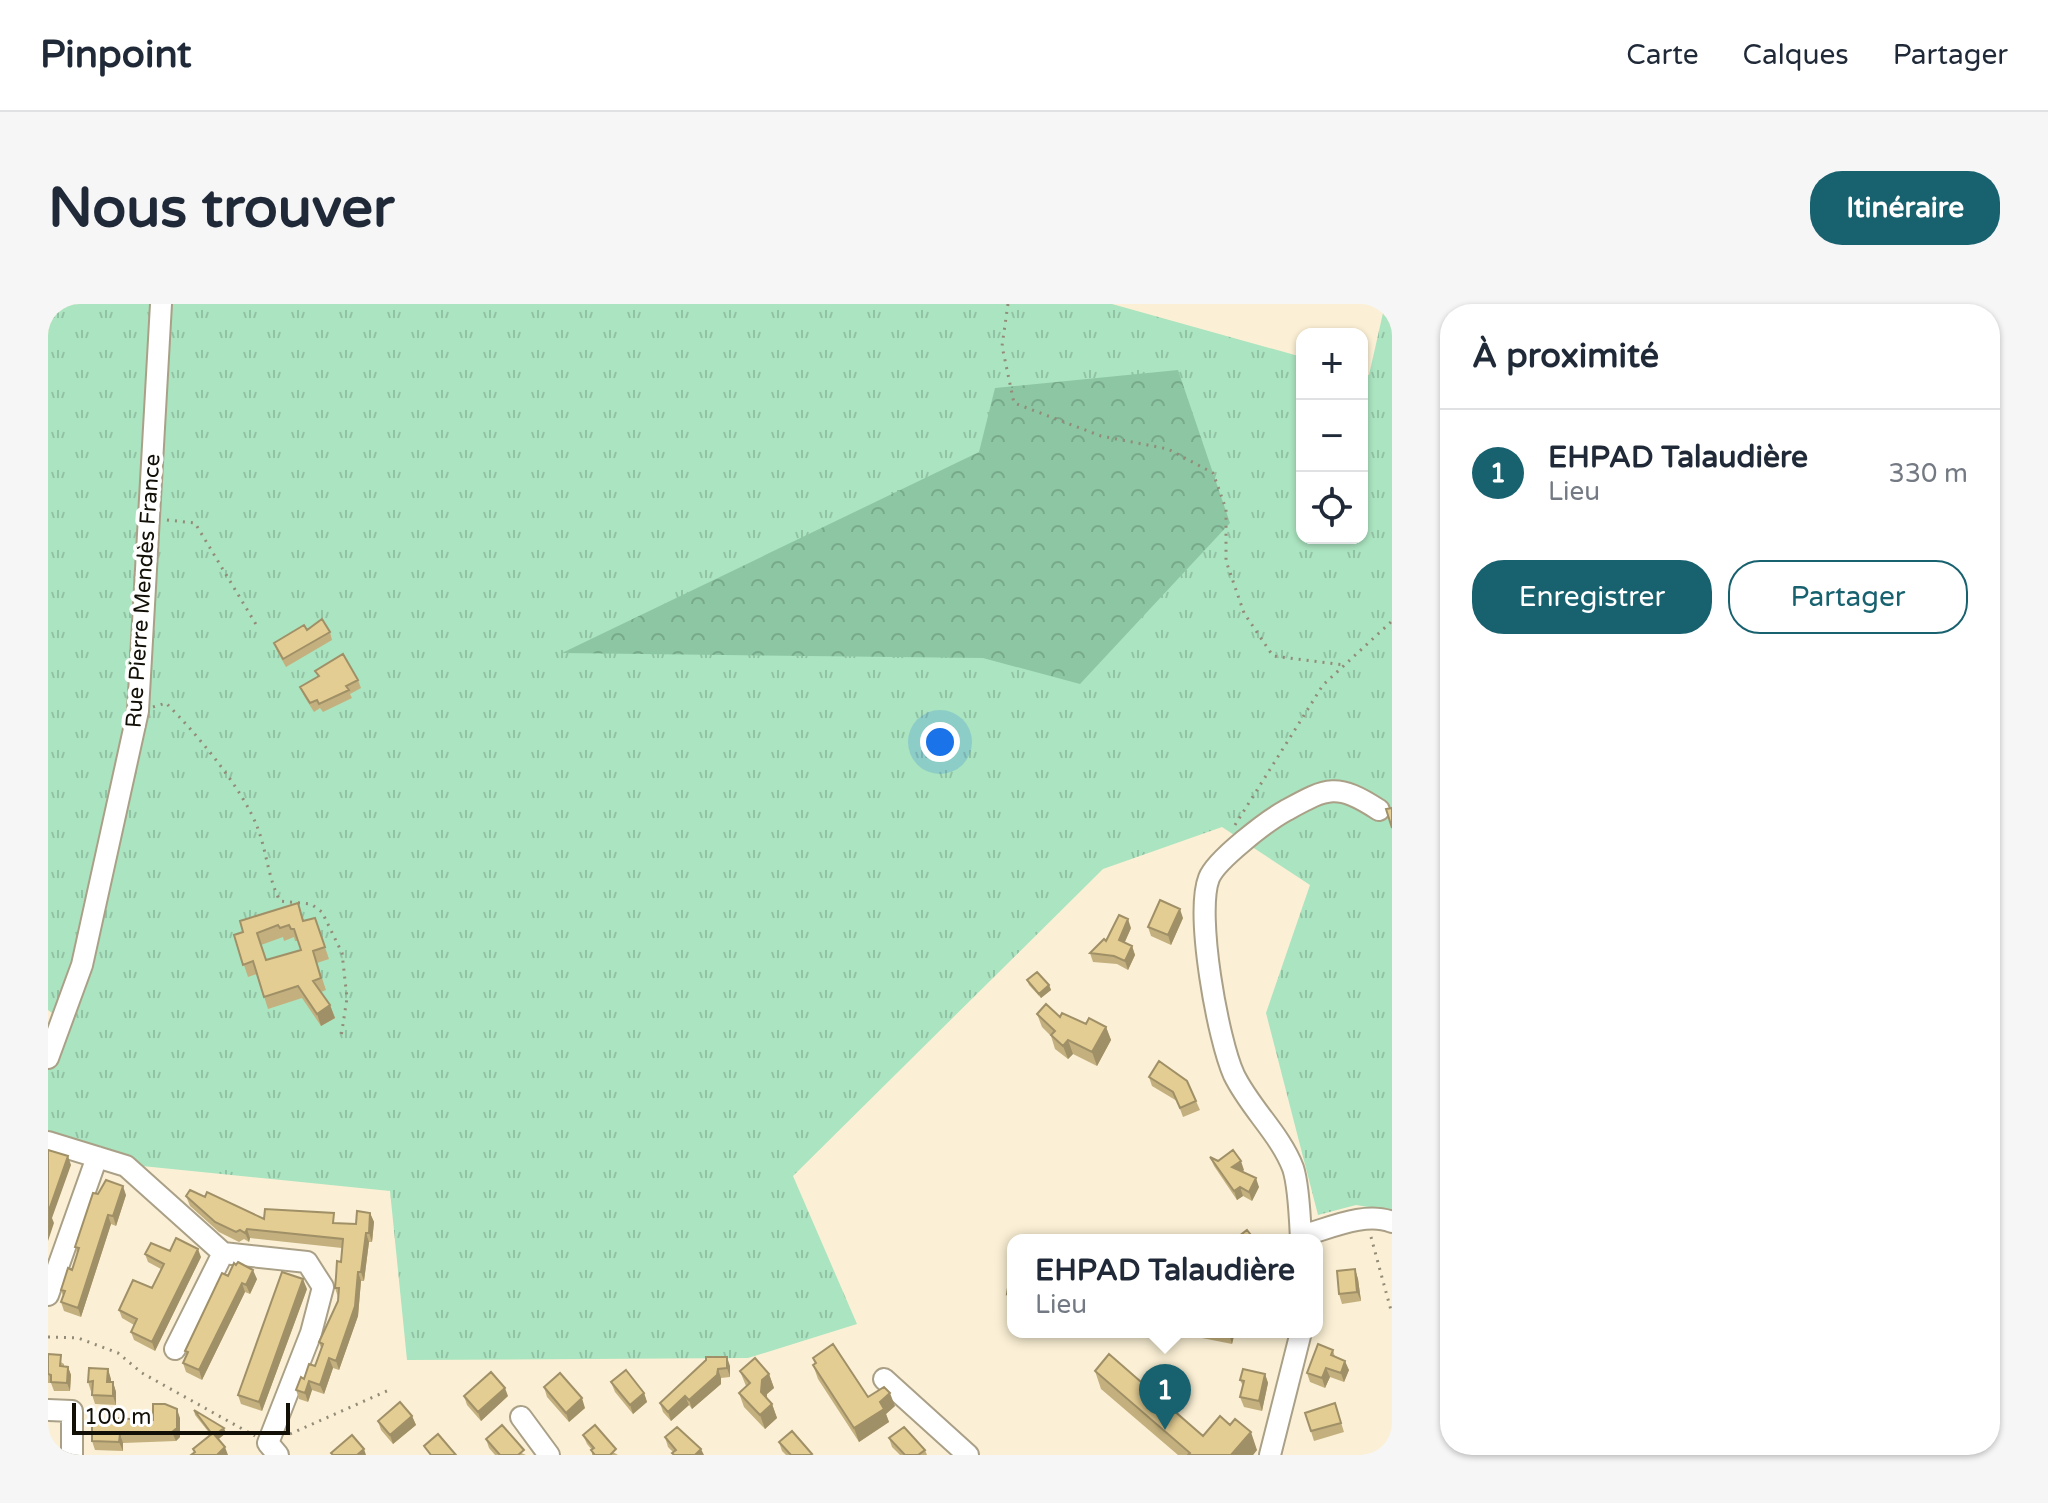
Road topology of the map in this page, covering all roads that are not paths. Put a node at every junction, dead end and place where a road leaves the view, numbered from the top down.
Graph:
1 (161, 304) edge
2 (1379, 810) dead end
3 (48, 1058) edge
4 (48, 1142) edge
5 (97, 1157) junction
6 (1392, 1222) edge
7 (1301, 1234) edge
8 (1315, 1234) edge
9 (223, 1253) junction
10 (48, 1295) edge
11 (1299, 1338) edge
12 (175, 1349) dead end
13 (884, 1379) dead end
14 (48, 1410) edge
15 (521, 1417) dead end
16 (273, 1449) edge
17 (72, 1455) edge
18 (549, 1455) edge
19 (968, 1455) edge
20 (1270, 1455) edge

1 - 3 street, Rue Pierre Mendès France
2 - 7 street
4 - 5 street
5 - 9 street
5 - 10 street
6 - 8 street
9 - 12 street
9 - 16 street
11 - 20 street
13 - 19 street
14 - 17 street
15 - 18 street

